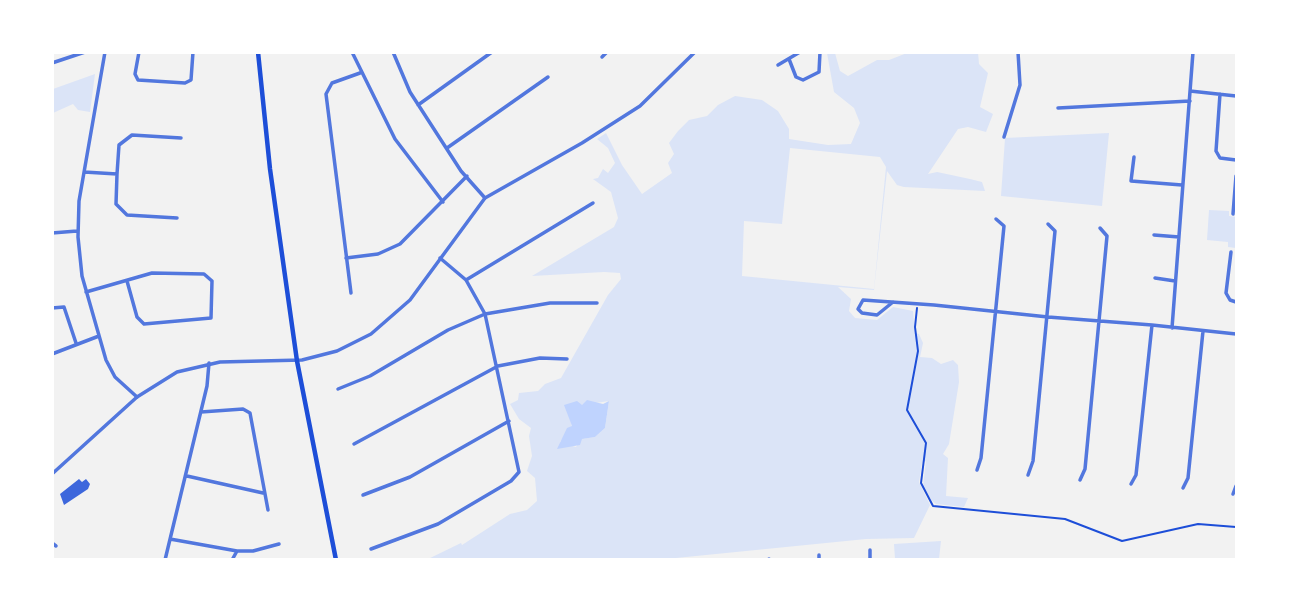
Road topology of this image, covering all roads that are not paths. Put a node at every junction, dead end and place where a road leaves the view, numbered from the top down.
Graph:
1 (85, 52) edge
2 (105, 52) edge
3 (139, 52) edge
4 (193, 52) edge
5 (258, 52) edge
6 (352, 52) edge
7 (401, 52) edge
8 (492, 52) edge
9 (607, 52) edge
10 (695, 52) edge
11 (800, 52) edge
12 (820, 52) edge
13 (1018, 52) edge
14 (1193, 52) edge
15 (394, 54) edge
16 (601, 57) dead end
17 (789, 59) junction
18 (52, 63) edge
19 (778, 65) dead end
20 (360, 73) junction
21 (548, 78) dead end
22 (1190, 91) junction
23 (1220, 94) junction
24 (1237, 96) edge
25 (1189, 101) junction
26 (418, 105) junction
27 (1058, 108) dead end
28 (1004, 136) dead end
29 (181, 138) dead end
30 (447, 148) junction
31 (1134, 157) dead end
32 (1237, 160) edge
33 (84, 172) junction
34 (117, 174) junction
35 (467, 176) junction
36 (1237, 176) edge
37 (1183, 185) junction
38 (485, 198) junction
39 (443, 201) junction
40 (593, 203) dead end
41 (1233, 214) dead end
42 (177, 218) dead end
43 (996, 219) dead end
44 (1048, 224) dead end
45 (1100, 228) dead end
46 (77, 231) junction
47 (52, 233) edge
48 (1154, 235) dead end
49 (1179, 237) junction
50 (1231, 252) dead end
51 (345, 258) junction
52 (440, 258) junction
53 (1155, 278) dead end
54 (467, 280) junction
55 (127, 281) junction
56 (1175, 281) junction
57 (86, 292) junction
58 (351, 293) dead end
59 (893, 302) junction
60 (1237, 302) edge
61 (597, 303) dead end
62 (52, 308) edge
63 (996, 311) junction
64 (485, 314) junction
65 (1048, 317) junction
66 (1098, 321) junction
67 (1152, 325) junction
68 (1172, 328) junction
69 (1203, 331) junction
70 (1237, 334) edge
71 (99, 336) junction
72 (76, 343) junction
73 (52, 354) edge
74 (567, 359) dead end
75 (297, 361) junction
76 (209, 363) junction
77 (498, 366) junction
78 (338, 389) dead end
79 (137, 397) junction
80 (201, 412) junction
81 (509, 421) junction
82 (354, 443) dead end
83 (977, 470) dead end
84 (52, 474) edge
85 (1028, 474) dead end
86 (186, 476) junction
87 (1080, 480) dead end
88 (1131, 484) dead end
89 (1237, 486) edge
90 (1183, 488) dead end
91 (263, 493) junction
92 (1233, 494) dead end
93 (363, 495) dead end
94 (268, 510) dead end
95 (170, 539) junction
96 (279, 544) dead end
97 (371, 549) dead end
98 (870, 550) dead end
99 (237, 551) junction
100 (164, 559) edge
101 (232, 559) edge
102 (336, 559) edge
103 (870, 559) edge

1 - 18 street
2 - 33 street
3 - 4 street
5 - 75 main road
6 - 20 street
7 - 15 street
8 - 26 street
9 - 16 street
10 - 38 street
11 - 17 street
12 - 17 street
13 - 28 street
14 - 22 street
15 - 26 street
17 - 19 street
20 - 39 street
20 - 51 street
21 - 30 street
22 - 23 street
22 - 25 street
23 - 24 street
23 - 32 street
25 - 27 street
25 - 37 street
26 - 30 street
29 - 34 street
30 - 35 street
31 - 37 street
33 - 34 street
33 - 46 street
34 - 42 street
35 - 38 street
35 - 39 street
36 - 41 street
37 - 49 street
38 - 52 street
39 - 51 street
40 - 54 street
43 - 63 street
44 - 65 street
45 - 66 street
46 - 47 street
46 - 57 street
48 - 49 street
49 - 56 street
50 - 60 street
51 - 58 street
52 - 54 street
52 - 75 street
53 - 56 street
54 - 64 street
55 - 55 street
55 - 57 street
56 - 68 street
57 - 71 street
59 - 59 street
59 - 63 street
61 - 64 street
62 - 72 street
63 - 65 street
63 - 83 street
64 - 77 street
64 - 78 street
65 - 66 street
65 - 85 street
66 - 67 street
66 - 87 street
67 - 68 street
67 - 88 street
68 - 69 street
69 - 70 street
69 - 90 street
71 - 72 street
71 - 79 street
72 - 73 street
74 - 77 street
75 - 76 street
75 - 102 main road
76 - 79 street
76 - 80 street
77 - 81 street
77 - 82 street
79 - 84 street
80 - 86 street
80 - 91 street
81 - 93 street
81 - 97 street
86 - 91 street
86 - 95 street
89 - 92 street
91 - 94 street
95 - 99 street
95 - 100 street
96 - 99 street
98 - 103 street
99 - 101 street

